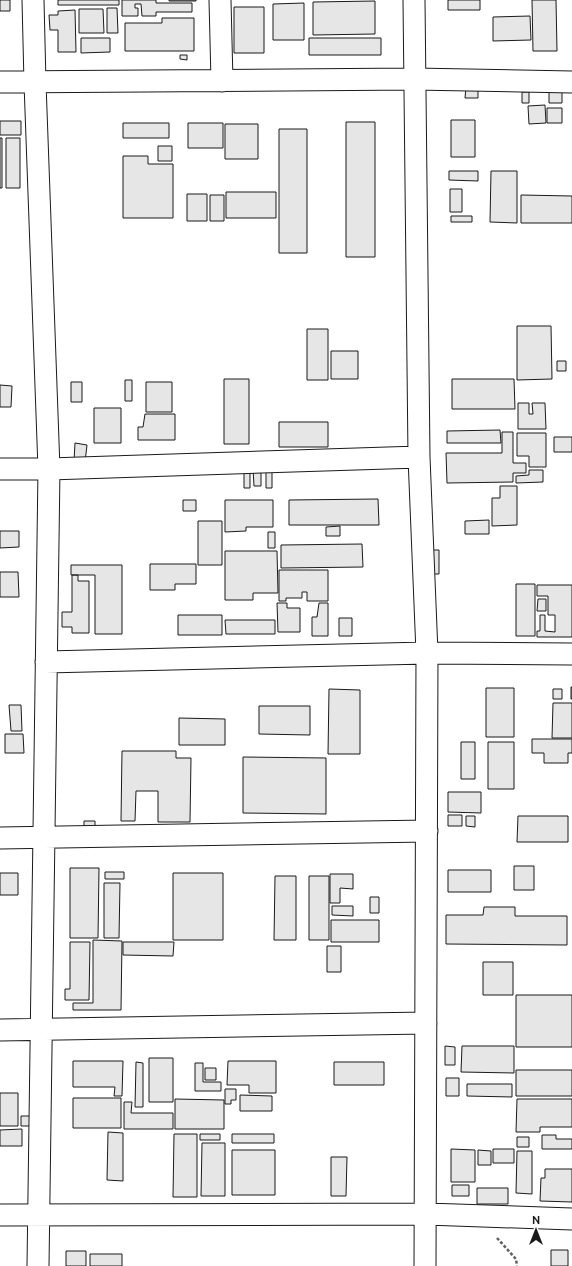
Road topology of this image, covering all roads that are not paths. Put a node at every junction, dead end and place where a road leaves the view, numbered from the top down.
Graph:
1 (33, 0) edge
2 (220, 0) edge
3 (414, 0) edge
4 (414, 79) junction
5 (222, 81) junction
6 (0, 82) edge
7 (572, 82) edge
8 (35, 83) junction
9 (419, 458) junction
10 (0, 469) edge
11 (49, 469) junction
12 (428, 652) junction
13 (572, 654) edge
14 (46, 662) junction
15 (427, 830) junction
16 (0, 838) edge
17 (43, 838) junction
18 (426, 1023) junction
19 (0, 1030) edge
20 (41, 1030) junction
21 (39, 1214) junction
22 (426, 1214) junction
23 (0, 1215) edge
24 (572, 1219) edge
25 (38, 1266) edge
26 (425, 1266) edge

1 - 8 street
2 - 5 street
3 - 4 street
4 - 5 street
4 - 7 street
4 - 9 street
5 - 8 street
6 - 8 street
8 - 11 street
9 - 11 street
9 - 12 street
10 - 11 street
11 - 14 street
12 - 13 street
12 - 14 street
12 - 15 street
14 - 17 street
15 - 17 street
15 - 18 street
16 - 17 street
17 - 20 street
18 - 20 street
18 - 22 street
19 - 20 street
20 - 21 street
21 - 22 street
21 - 23 street
21 - 25 street
22 - 24 street
22 - 26 street

